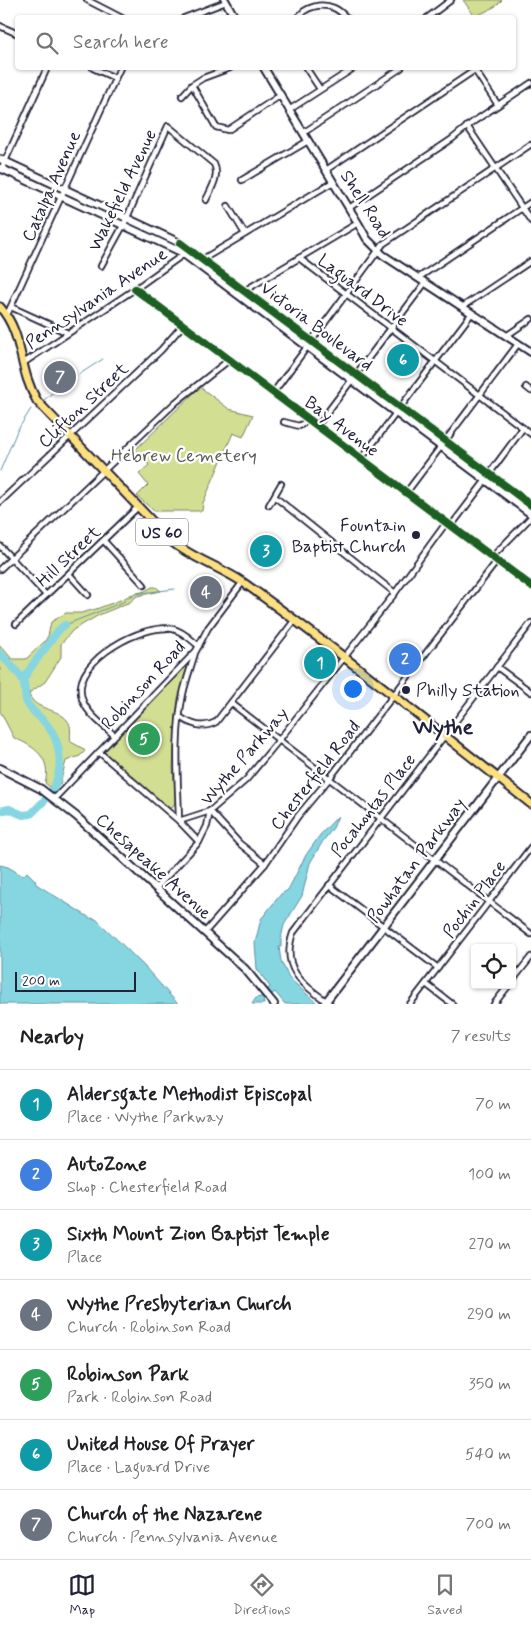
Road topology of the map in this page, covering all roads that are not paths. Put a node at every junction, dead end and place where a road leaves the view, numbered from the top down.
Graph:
1 (87, 0) edge
2 (451, 0) edge
3 (225, 1) edge
4 (435, 12) junction
5 (116, 15) edge
6 (191, 15) edge
7 (233, 15) edge
8 (300, 15) edge
9 (344, 15) edge
10 (431, 15) edge
11 (437, 15) edge
12 (0, 26) edge
13 (15, 33) edge
14 (46, 70) edge
15 (97, 70) edge
16 (119, 70) edge
17 (225, 70) edge
18 (265, 70) edge
19 (307, 70) edge
20 (351, 70) edge
21 (398, 70) edge
22 (472, 70) edge
23 (476, 70) edge
24 (115, 78) junction
25 (531, 83) edge
26 (192, 86) junction
27 (320, 89) junction
28 (281, 95) junction
29 (182, 96) dead end
30 (498, 105) junction
31 (289, 110) junction
32 (467, 126) junction
33 (304, 133) junction
34 (308, 141) junction
35 (530, 145) edge
36 (2, 160) edge
37 (496, 168) junction
38 (0, 169) edge
39 (326, 170) junction
40 (242, 180) dead end
41 (333, 182) junction
42 (64, 193) junction
43 (206, 200) dead end
44 (531, 202) edge
45 (228, 206) dead end
46 (349, 208) junction
47 (523, 208) junction
48 (126, 221) junction
49 (531, 221) edge
50 (358, 223) junction
51 (245, 234) junction
52 (379, 251) junction
53 (184, 254) junction
54 (299, 258) junction
55 (203, 259) junction
56 (531, 261) edge
57 (101, 266) dead end
58 (418, 278) junction
59 (425, 283) junction
60 (135, 289) junction
61 (245, 290) junction
62 (238, 294) junction
63 (347, 294) junction
64 (0, 307) edge
65 (11, 307) junction
66 (462, 307) junction
67 (472, 314) junction
68 (7, 316) junction
69 (531, 319) edge
70 (183, 325) junction
71 (391, 328) junction
72 (68, 333) junction
73 (506, 336) junction
74 (310, 344) junction
75 (518, 344) junction
76 (531, 352) edge
77 (229, 360) junction
78 (436, 362) junction
79 (22, 364) junction
80 (356, 374) junction
81 (352, 380) junction
82 (526, 387) dead end
83 (531, 391) edge
84 (273, 393) junction
85 (480, 395) junction
86 (399, 410) junction
87 (309, 420) junction
88 (284, 422) dead end
89 (317, 426) junction
90 (523, 428) junction
91 (531, 434) edge
92 (69, 436) junction
93 (443, 444) junction
94 (362, 459) junction
95 (104, 472) junction
96 (489, 474) junction
97 (486, 480) junction
98 (281, 484) dead end
99 (406, 493) junction
100 (275, 497) junction
101 (0, 502) edge
102 (269, 505) dead end
103 (531, 505) edge
104 (138, 507) junction
105 (531, 516) edge
106 (446, 523) junction
107 (451, 526) junction
108 (104, 541) junction
109 (0, 546) edge
110 (492, 557) junction
111 (12, 558) junction
112 (497, 561) junction
113 (0, 570) edge
114 (69, 574) junction
115 (242, 582) junction
116 (144, 584) dead end
117 (531, 586) edge
118 (395, 593) junction
119 (46, 595) junction
120 (88, 595) dead end
121 (294, 621) junction
122 (531, 623) edge
123 (16, 624) dead end
124 (199, 646) junction
125 (196, 651) junction
126 (344, 657) junction
127 (497, 667) junction
128 (531, 692) edge
129 (393, 696) junction
130 (231, 703) junction
131 (180, 717) junction
132 (445, 735) junction
133 (531, 735) edge
134 (114, 736) junction
135 (279, 740) junction
136 (99, 752) junction
137 (0, 768) edge
138 (498, 778) junction
139 (329, 779) junction
140 (55, 798) junction
141 (531, 804) edge
142 (210, 810) junction
143 (381, 818) junction
144 (179, 821) junction
145 (199, 842) junction
146 (531, 847) edge
147 (434, 860) junction
148 (265, 864) junction
149 (329, 885) junction
150 (156, 888) junction
151 (488, 902) junction
152 (384, 926) junction
153 (205, 932) junction
154 (531, 934) edge
155 (531, 957) edge
156 (438, 968) junction
157 (516, 976) edge
158 (426, 984) junction
159 (506, 989) edge
160 (327, 1003) edge
161 (274, 1004) edge
162 (410, 1004) edge
163 (452, 1004) edge
164 (494, 1004) edge

1 - 5 street
2 - 4 street
3 - 6 street
3 - 7 main road
4 - 10 street
4 - 11 street
8 - 9 street
12 - 13 street
14 - 36 street
15 - 24 street
16 - 24 street, Catalpa Avenue
17 - 26 street
18 - 28 main road, Shell Road
19 - 27 street
20 - 27 street
21 - 33 street
22 - 39 street
23 - 30 street
24 - 42 street, Catalpa Avenue
25 - 30 street
26 - 28 street
26 - 29 street
27 - 31 street
28 - 31 main road, Shell Road
30 - 32 street
31 - 33 main road, Shell Road
32 - 37 street
32 - 46 street
33 - 34 main road, Shell Road
34 - 39 main road, Shell Road
34 - 40 street
35 - 37 street
36 - 38 street
36 - 42 main road, Victoria Boulevard
37 - 47 street
37 - 52 street
38 - 42 main road, Victoria Boulevard
39 - 41 main road, Shell Road
41 - 46 main road, Shell Road
41 - 51 street
42 - 48 main road, Victoria Boulevard
42 - 65 street, Catalpa Avenue
43 - 48 street, Wakefield Avenue
44 - 47 street
45 - 51 street
46 - 50 main road, Shell Road
47 - 49 street
47 - 58 street
48 - 53 main road, Victoria Boulevard
48 - 55 main road, Victoria Boulevard
48 - 57 street, Wakefield Avenue
50 - 52 main road, Shell Road
50 - 54 street
51 - 55 street
52 - 58 main road, Shell Road
52 - 63 street
53 - 60 street, Pennsylvania Avenue
53 - 62 main road, Victoria Boulevard
54 - 61 street
54 - 63 street, Laguard Drive
55 - 61 main road, Victoria Boulevard
56 - 66 street
58 - 59 main road, Shell Road
59 - 66 main road, Shell Road
59 - 71 street
60 - 70 street, Bay Avenue
60 - 72 street, Pennsylvania Avenue
61 - 62 street
61 - 74 main road, Victoria Boulevard
62 - 74 main road, Victoria Boulevard
63 - 71 street, Laguard Drive
63 - 74 street
64 - 68 main road, US 60
65 - 68 street, Catalpa Avenue
65 - 72 street
66 - 67 main road, Shell Road
67 - 73 main road, Shell Road
67 - 78 street
68 - 79 main road, US 60
69 - 73 street
70 - 77 street, Bay Avenue
70 - 92 street, Clifton Street
71 - 78 street, Laguard Drive
71 - 80 street
72 - 79 street, Pennsylvania Avenue
73 - 75 main road, Shell Road
74 - 80 main road, Victoria Boulevard
74 - 81 main road, Victoria Boulevard
74 - 84 street
75 - 76 main road, Shell Road
75 - 85 street
77 - 84 street, Bay Avenue
77 - 95 street
78 - 85 street, Laguard Drive
78 - 86 street
79 - 92 main road, US 60
80 - 81 street
80 - 86 main road, Victoria Boulevard
81 - 86 main road, Victoria Boulevard
81 - 89 street
82 - 83 street
84 - 87 street, Bay Avenue
85 - 90 street, Laguard Drive
85 - 93 street
86 - 93 main road, Victoria Boulevard
86 - 94 street
87 - 88 street
87 - 89 street, Bay Avenue
89 - 94 street, Bay Avenue
90 - 91 street, Laguard Drive
90 - 96 street
92 - 95 main road, US 60
92 - 101 street, Clifton Street
93 - 96 main road, Victoria Boulevard
93 - 97 main road, Victoria Boulevard
93 - 99 street
94 - 99 street, Bay Avenue
95 - 104 main road, US 60
95 - 111 street
96 - 103 main road, Victoria Boulevard
97 - 105 main road, Victoria Boulevard
97 - 107 street
98 - 100 street
99 - 106 street, Bay Avenue
100 - 102 street
100 - 118 street
104 - 108 street, Hill Street
104 - 115 main road, US 60
105 - 110 street
106 - 107 street, Bay Avenue
106 - 118 street, Wythe Parkway
107 - 110 street, Bay Avenue
108 - 114 street, Hill Street
108 - 116 street
109 - 111 street
110 - 112 street, Bay Avenue
111 - 113 street
111 - 119 street
112 - 117 street, Bay Avenue
112 - 129 street, Chesterfield Road
114 - 119 street, Hill Street
114 - 120 street
115 - 121 main road, US 60
115 - 124 street, Robinson Road
118 - 126 street, Wythe Parkway
119 - 123 street, Hill Street
121 - 126 main road, US 60
121 - 130 street
122 - 127 street, Pocahontas Place
124 - 125 street, Robinson Road
124 - 134 street
125 - 131 street
125 - 134 street, Robinson Road
126 - 129 main road, US 60
126 - 135 street, Wythe Parkway
127 - 128 street
127 - 132 street, Pocahontas Place
129 - 132 main road, US 60
129 - 139 street, Chesterfield Road
130 - 131 street
130 - 135 street
131 - 144 street
132 - 138 main road, US 60
132 - 143 street, Pocahontas Place
133 - 138 main road, Powhatan Parkway
134 - 136 street, Robinson Road
135 - 139 street
135 - 142 street, Wythe Parkway
136 - 140 street, Robinson Road
136 - 144 street
137 - 140 main road, Chesapeake Avenue
138 - 141 main road, US 60
138 - 147 main road, Powhatan Parkway
139 - 143 street
139 - 148 street, Chesterfield Road
140 - 150 main road, Chesapeake Avenue
142 - 144 street
142 - 145 street, Wythe Parkway
142 - 148 street
143 - 147 street
143 - 149 street, Pocahontas Place
144 - 145 street
145 - 150 street, Wythe Parkway
146 - 151 street, Pochin Place
147 - 151 street
147 - 152 main road, Powhatan Parkway
148 - 153 street, Chesterfield Road
149 - 152 street
149 - 160 street, Pocahontas Place
150 - 153 main road, Chesapeake Avenue
151 - 154 street
151 - 156 street, Pochin Place
152 - 156 street
152 - 160 main road, Powhatan Parkway
153 - 161 main road, Chesapeake Avenue
155 - 157 street
156 - 158 street, Pochin Place
158 - 162 street, Pochin Place
158 - 163 street
159 - 164 street

